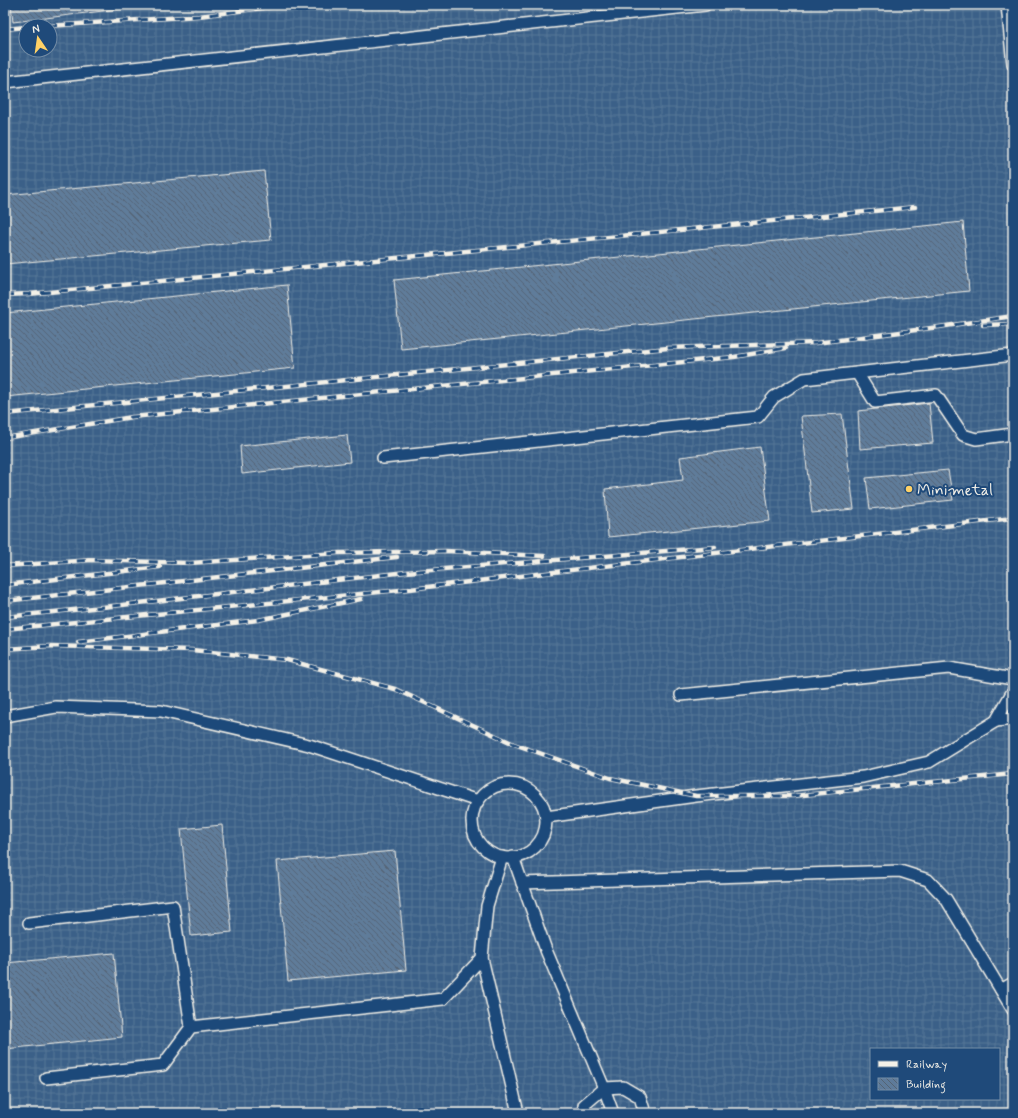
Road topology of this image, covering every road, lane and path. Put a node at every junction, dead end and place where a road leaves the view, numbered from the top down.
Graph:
1 (705, 5) edge
2 (1007, 5) edge
3 (1013, 64) edge
4 (5, 82) edge
5 (1013, 355) edge
6 (857, 373) junction
7 (1013, 434) edge
8 (383, 458) dead end
9 (1013, 679) edge
10 (1013, 691) edge
11 (681, 695) dead end
12 (5, 716) edge
13 (1013, 719) edge
14 (996, 721) junction
15 (478, 801) junction
16 (546, 817) junction
17 (502, 857) junction
18 (513, 857) junction
19 (522, 883) junction
20 (29, 924) dead end
21 (482, 958) junction
22 (1013, 983) edge
23 (1001, 990) junction
24 (1013, 1010) edge
25 (191, 1026) junction
26 (46, 1078) dead end
27 (604, 1088) junction
28 (518, 1113) edge
29 (584, 1113) edge
30 (613, 1113) edge
31 (645, 1113) edge

1 - 4 lane
2 - 3 lane
5 - 6 lane
6 - 7 lane
6 - 8 lane
9 - 11 lane
10 - 14 lane
12 - 15 lane
13 - 14 lane
14 - 16 lane
15 - 16 lane
15 - 17 lane
16 - 18 lane
17 - 18 lane
17 - 21 lane
18 - 19 lane
19 - 23 lane
19 - 27 lane
20 - 25 lane
21 - 25 lane
21 - 28 lane
22 - 23 lane
23 - 24 lane
25 - 26 lane
27 - 29 lane
27 - 30 lane
27 - 31 lane

